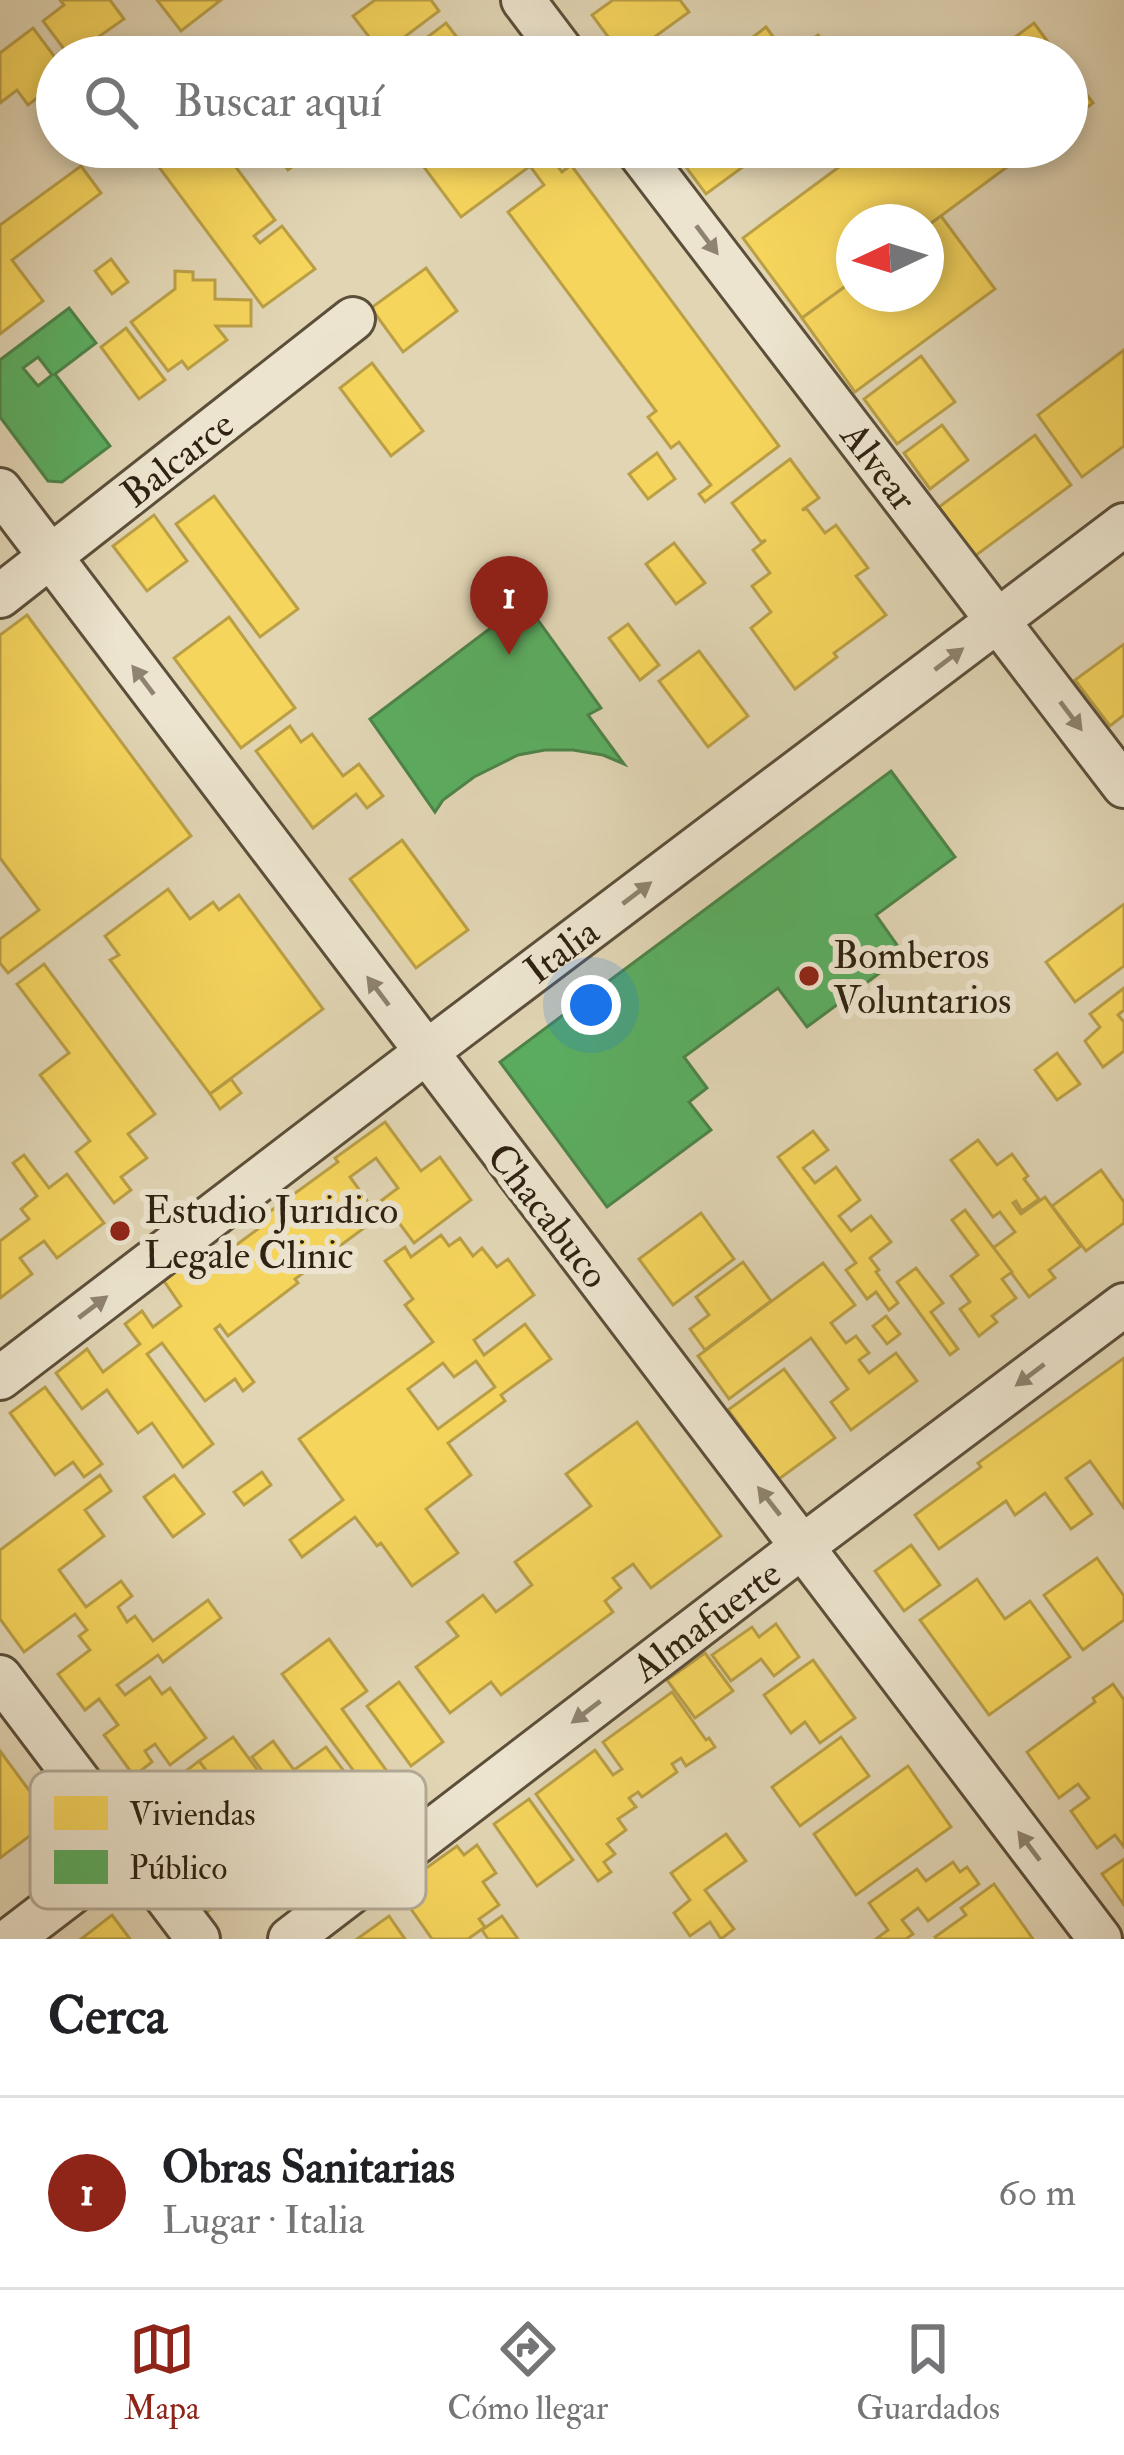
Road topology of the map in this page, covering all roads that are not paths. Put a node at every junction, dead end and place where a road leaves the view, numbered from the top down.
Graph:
1 (523, 0) edge
2 (550, 36) edge
3 (651, 168) edge
4 (353, 319) dead end
5 (0, 490) edge
6 (1124, 525) edge
7 (51, 558) junction
8 (0, 596) edge
9 (999, 621) junction
10 (1124, 786) edge
11 (425, 1053) junction
12 (1124, 1305) edge
13 (0, 1378) edge
14 (803, 1546) junction
15 (0, 1677) edge
16 (71, 1771) edge
17 (426, 1835) edge
18 (50, 1909) edge
19 (176, 1909) edge
20 (329, 1909) edge
21 (11, 1939) edge
22 (198, 1939) edge
23 (290, 1939) edge
24 (1100, 1939) edge

1 - 2 street
3 -> 9 street, Alvear
4 - 7 street, Balcarce
5 - 7 street, Chacabuco
6 - 9 street, Italia
7 - 8 street, Balcarce
11 -> 7 street, Chacabuco
9 -> 10 street, Alvear
11 -> 9 street, Italia
13 -> 11 street, Italia
14 -> 11 street, Chacabuco
12 -> 14 street, Almafuerte
14 -> 17 street, Almafuerte
24 -> 14 street, Chacabuco
15 - 16 street
18 - 21 street
19 - 22 street
20 -> 23 street, Almafuerte

